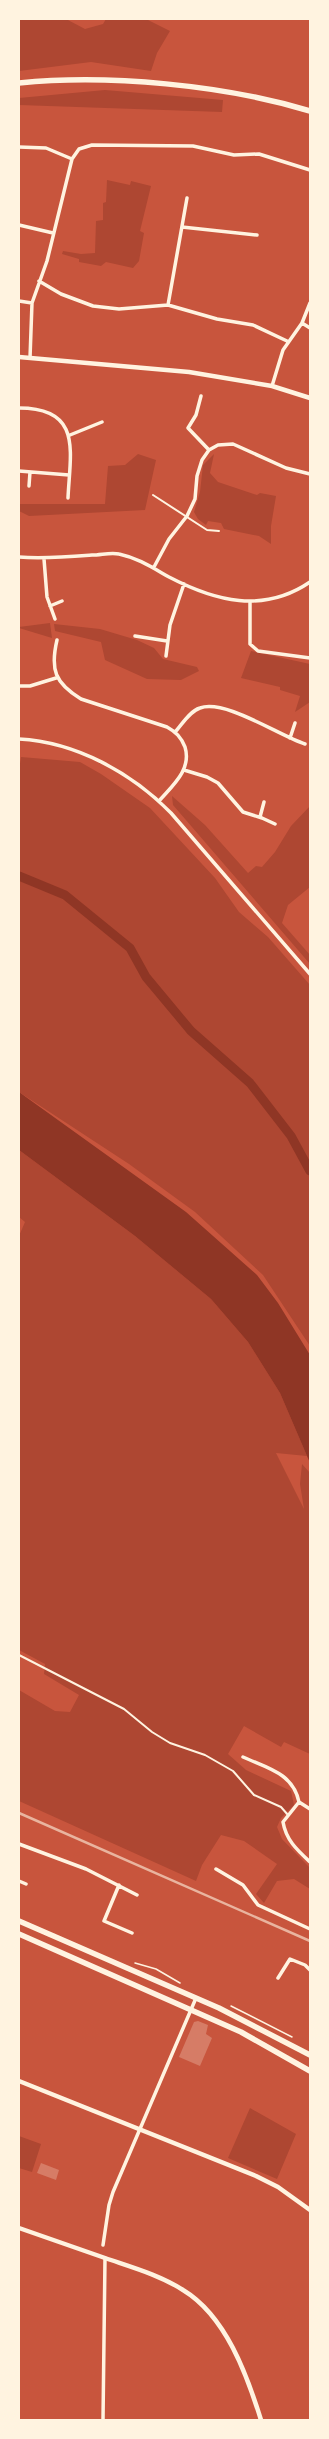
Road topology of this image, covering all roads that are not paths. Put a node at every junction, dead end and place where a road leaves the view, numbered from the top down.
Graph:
1 (19, 83) edge
2 (310, 111) edge
3 (19, 147) edge
4 (72, 159) junction
5 (310, 170) edge
6 (187, 198) dead end
7 (19, 225) edge
8 (182, 227) junction
9 (53, 233) junction
10 (257, 235) dead end
11 (39, 281) junction
12 (19, 302) edge
13 (32, 303) junction
14 (310, 303) edge
15 (168, 305) junction
16 (302, 323) junction
17 (310, 328) edge
18 (287, 342) junction
19 (19, 357) edge
20 (30, 358) junction
21 (272, 386) junction
22 (201, 396) dead end
23 (310, 398) edge
24 (19, 408) edge
25 (102, 422) dead end
26 (70, 435) junction
27 (209, 450) junction
28 (19, 471) edge
29 (30, 472) junction
30 (310, 474) edge
31 (69, 475) junction
32 (29, 486) dead end
33 (152, 495) dead end
34 (68, 498) dead end
35 (188, 516) junction
36 (219, 531) dead end
37 (19, 558) edge
38 (44, 559) junction
39 (154, 567) junction
40 (310, 582) edge
41 (184, 584) junction
42 (62, 601) dead end
43 (250, 603) junction
44 (50, 606) junction
45 (55, 619) dead end
46 (135, 636) dead end
47 (57, 640) dead end
48 (167, 641) junction
49 (166, 656) dead end
50 (310, 658) edge
51 (56, 678) junction
52 (19, 686) edge
53 (295, 723) dead end
54 (176, 732) junction
55 (290, 738) junction
56 (19, 739) edge
57 (305, 744) dead end
58 (184, 770) junction
59 (159, 801) junction
60 (264, 802) dead end
61 (260, 817) junction
62 (275, 824) dead end
63 (310, 974) edge
64 (19, 1655) edge
65 (243, 1757) dead end
66 (299, 1802) junction
67 (310, 1809) edge
68 (288, 1815) junction
69 (19, 1844) edge
70 (310, 1862) edge
71 (216, 1869) dead end
72 (19, 1881) edge
73 (26, 1884) dead end
74 (119, 1885) junction
75 (137, 1895) dead end
76 (19, 1921) edge
77 (310, 1929) edge
78 (132, 1933) dead end
79 (19, 1934) edge
80 (310, 1970) edge
81 (278, 1978) dead end
82 (196, 1998) junction
83 (191, 2010) junction
84 (310, 2055) edge
85 (310, 2071) edge
86 (19, 2081) edge
87 (140, 2130) junction
88 (310, 2210) edge
89 (19, 2228) edge
90 (103, 2245) dead end
91 (105, 2258) junction
92 (103, 2420) edge
93 (261, 2420) edge

1 - 2 main road
3 - 4 street
4 - 5 street
4 - 9 street
6 - 8 street
7 - 9 street
8 - 10 street
8 - 15 street
9 - 11 street
11 - 13 street
11 - 15 street
12 - 13 street
13 - 20 street
14 - 16 street
15 - 18 street
16 - 17 street
16 - 18 street
18 - 21 street
19 - 20 street
20 - 21 street
21 - 23 street
22 - 27 street
24 - 26 street
25 - 26 street
26 - 31 street
27 - 30 street
27 - 35 street
28 - 29 street
29 - 31 street
29 - 32 street
31 - 34 street
33 - 35 lane
35 - 36 lane
35 - 39 street
37 - 38 street
38 - 39 street
38 - 44 street
39 - 41 street
40 - 43 street
41 - 43 street
41 - 48 street
42 - 44 street
43 - 50 street
44 - 45 street
46 - 48 street
47 - 51 street
48 - 49 street
51 - 52 street
51 - 54 street
53 - 55 street
54 - 55 street
54 - 58 street
55 - 57 street
56 - 59 street
58 - 59 street
58 - 61 street
59 - 63 street
60 - 61 street
61 - 62 street
64 - 68 lane
65 - 66 street
66 - 67 street
66 - 68 street
68 - 70 street
69 - 74 street
71 - 77 street
72 - 73 street
74 - 75 street
74 - 78 street
76 - 82 main road
79 - 83 main road
80 - 81 street
82 - 83 street
82 - 84 main road
83 - 85 main road
83 - 87 street
86 - 87 street
87 - 88 street
87 - 90 street
89 - 91 street
91 - 92 street
91 - 93 street

